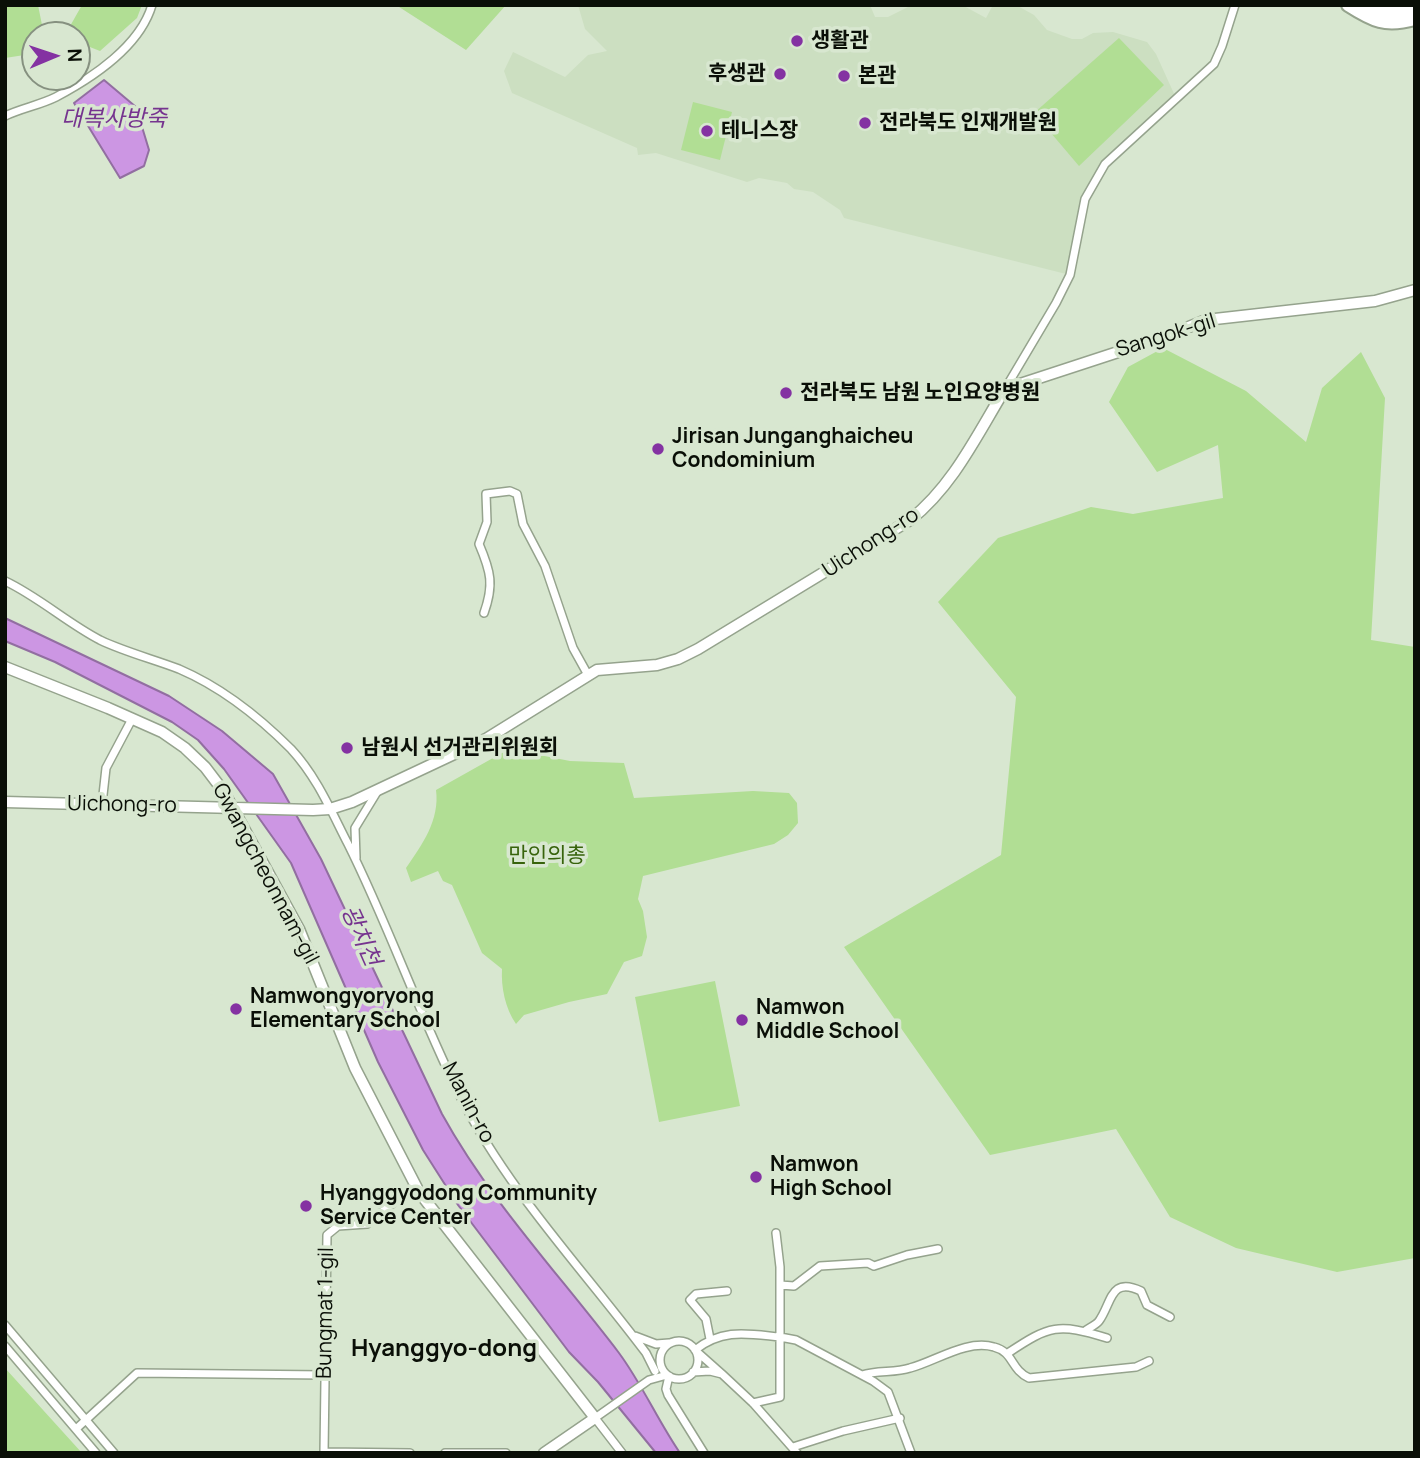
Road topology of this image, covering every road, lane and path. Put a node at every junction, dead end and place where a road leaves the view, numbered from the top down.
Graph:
1 (152, 5) edge
2 (1235, 5) edge
3 (1348, 5) edge
4 (1364, 5) edge
5 (1415, 7) edge
6 (1415, 19) edge
7 (5, 116) edge
8 (1415, 290) edge
9 (1005, 388) junction
10 (5, 582) edge
11 (484, 613) dead end
12 (5, 667) edge
13 (588, 675) junction
14 (132, 719) junction
15 (377, 792) junction
16 (5, 802) edge
17 (102, 804) junction
18 (235, 808) junction
19 (330, 809) junction
20 (356, 862) junction
21 (415, 1185) junction
22 (776, 1233) dead end
23 (938, 1249) dead end
24 (780, 1285) junction
25 (727, 1291) dead end
26 (1170, 1317) dead end
27 (5, 1325) edge
28 (1085, 1331) junction
29 (632, 1334) junction
30 (780, 1337) junction
31 (1107, 1338) dead end
32 (710, 1339) junction
33 (669, 1343) junction
34 (5, 1346) edge
35 (695, 1350) junction
36 (1008, 1353) junction
37 (648, 1356) junction
38 (1149, 1361) dead end
39 (660, 1363) junction
40 (655, 1371) junction
41 (693, 1372) junction
42 (722, 1374) junction
43 (862, 1375) junction
44 (325, 1376) junction
45 (671, 1376) junction
46 (649, 1380) junction
47 (753, 1403) junction
48 (597, 1416) junction
49 (900, 1418) junction
50 (87, 1420) junction
51 (76, 1429) junction
52 (795, 1450) edge
53 (324, 1452) edge
54 (96, 1453) edge
55 (114, 1453) edge
56 (410, 1453) edge
57 (445, 1453) edge
58 (506, 1453) edge
59 (544, 1453) edge
60 (622, 1453) edge
61 (704, 1453) edge
62 (911, 1453) edge

1 - 7 street
2 - 9 street, Uichong-ro
3 - 6 highway
4 - 5 highway
8 - 9 street, Sangok-gil
9 - 13 street, Uichong-ro
10 - 19 street, Manin-ro
11 - 13 street
12 - 14 street, Gwangcheonnam-gil
13 - 15 street, Uichong-ro
14 - 17 street
14 - 18 street, Gwangcheonnam-gil
15 - 19 street, Uichong-ro
15 - 20 street
16 - 17 street, Uichong-ro
17 - 18 street, Uichong-ro
18 - 19 street, Uichong-ro
18 - 21 street, Gwangcheonnam-gil
19 - 20 street, Manin-ro
20 - 29 street, Manin-ro
21 - 44 street, Bungmat 1-gil
21 - 48 street, Gwangcheonnam-gil
22 - 24 street
23 - 24 street
24 - 30 street
25 - 32 street
26 - 28 street
27 - 50 street
28 - 31 street
28 - 36 street
29 - 33 street
29 - 37 street, Manin-ro
30 - 32 street
30 - 43 street
30 - 47 street
32 - 35 street
33 - 35 street
33 - 39 street
34 - 51 street
35 - 41 street
35 - 42 street
36 - 38 street
36 - 43 street
37 - 39 street
37 - 40 street, Manin-ro
39 - 40 street
39 - 45 street
40 - 46 street
41 - 42 street
41 - 45 street
42 - 47 street
43 - 49 street
44 - 50 street
44 - 53 street, Bungmat 1-gil
45 - 46 street
45 - 61 street
46 - 48 street
47 - 52 street
48 - 59 street
48 - 60 street, Gwangcheonnam-gil
49 - 52 street
49 - 62 street
50 - 51 street
50 - 55 street
51 - 54 street
53 - 56 street
57 - 58 street

